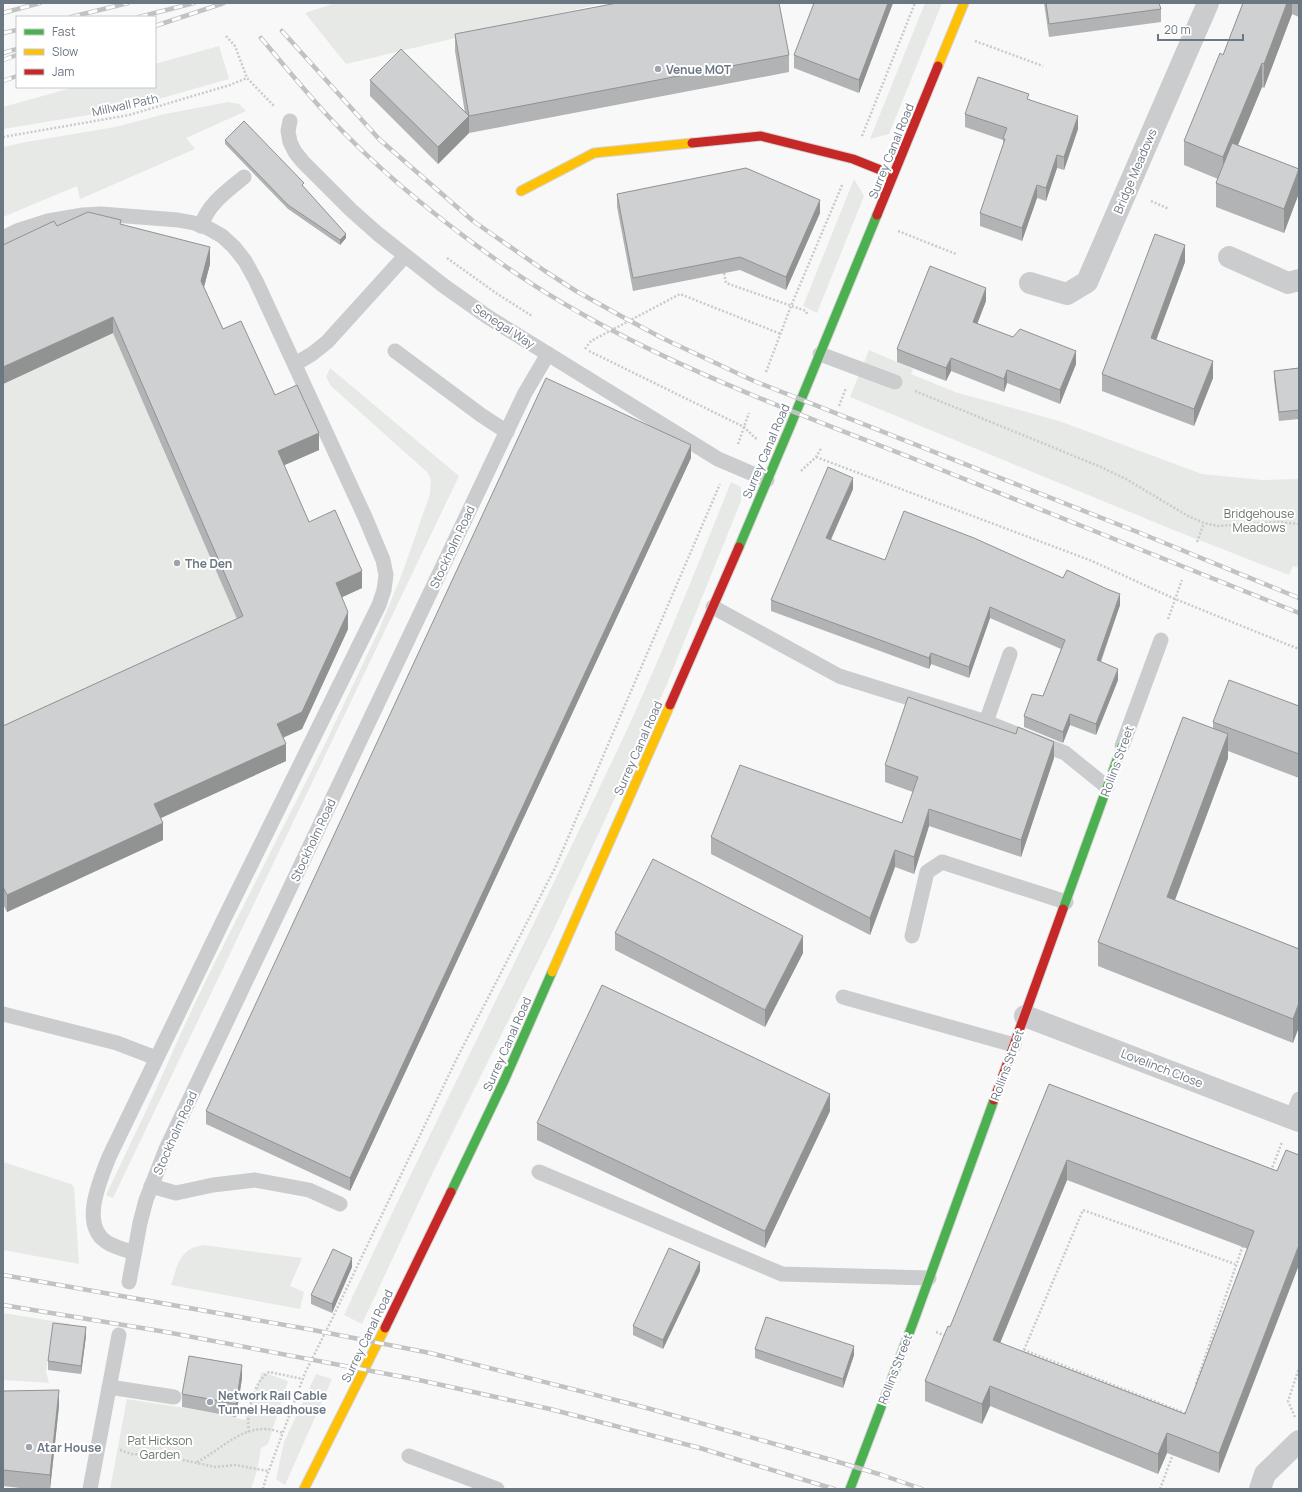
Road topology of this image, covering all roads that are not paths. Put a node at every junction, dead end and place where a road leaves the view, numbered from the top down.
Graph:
1 (964, 3) edge
2 (1208, 3) edge
3 (290, 121) road end
4 (893, 175) junction
5 (244, 177) dead end
6 (521, 191) dead end
7 (201, 226) junction
8 (3, 238) edge
9 (405, 256) junction
10 (1229, 257) dead end
11 (1299, 280) edge
12 (1030, 283) dead end
13 (395, 351) dead end
14 (548, 354) junction
15 (820, 354) junction
16 (295, 364) junction
17 (895, 382) road end
18 (507, 432) junction
19 (766, 480) junction
20 (713, 607) junction
21 (1160, 640) road end
22 (1010, 654) dead end
23 (986, 722) junction
24 (1122, 746) joint
25 (1107, 786) junction
26 (1066, 902) junction
27 (912, 936) dead end
28 (843, 997) dead end
29 (3, 1014) edge
30 (1025, 1016) junction
31 (1014, 1045) junction
32 (156, 1058) junction
33 (1297, 1112) edge
34 (539, 1172) dead end
35 (151, 1186) junction
36 (340, 1204) dead end
37 (134, 1253) junction
38 (929, 1278) junction
39 (129, 1282) dead end
40 (119, 1335) dead end
41 (109, 1387) junction
42 (174, 1397) dead end
43 (1299, 1441) edge
44 (409, 1456) dead end
45 (90, 1489) edge
46 (304, 1489) edge
47 (498, 1489) edge
48 (850, 1489) edge
49 (1260, 1489) edge

1 - 4 street, Surrey Canal Road
2 - 12 street, Bridge Meadows
3 - 9 lane, Senegal Way
4 - 6 street
4 - 15 street, Surrey Canal Road
5 - 7 lane
7 - 8 lane
7 - 16 lane
9 - 14 lane, Senegal Way
9 - 16 lane
10 - 11 street
13 - 18 lane
14 - 18 lane, Stockholm Road
14 - 19 lane, Senegal Way
15 - 17 lane
15 - 19 street, Surrey Canal Road
16 - 32 lane
18 - 35 lane, Stockholm Road
19 - 20 street, Surrey Canal Road
20 - 23 lane
20 - 46 street, Surrey Canal Road
21 - 24 lane, Rollins Street
22 - 23 lane
23 - 25 lane
24 - 25 street, Rollins Street
25 - 26 street, Rollins Street
26 - 27 lane
26 - 30 street, Rollins Street
28 - 31 lane
29 - 32 lane
30 - 31 street, Rollins Street
30 - 33 street, Lovelinch Close
31 - 38 street, Rollins Street
32 - 37 lane
34 - 38 lane
35 - 36 lane
35 - 37 lane, Stockholm Road
37 - 39 lane, Stockholm Road
38 - 48 street, Rollins Street
40 - 41 lane
41 - 42 lane
41 - 45 lane
43 - 49 street
44 - 47 lane

